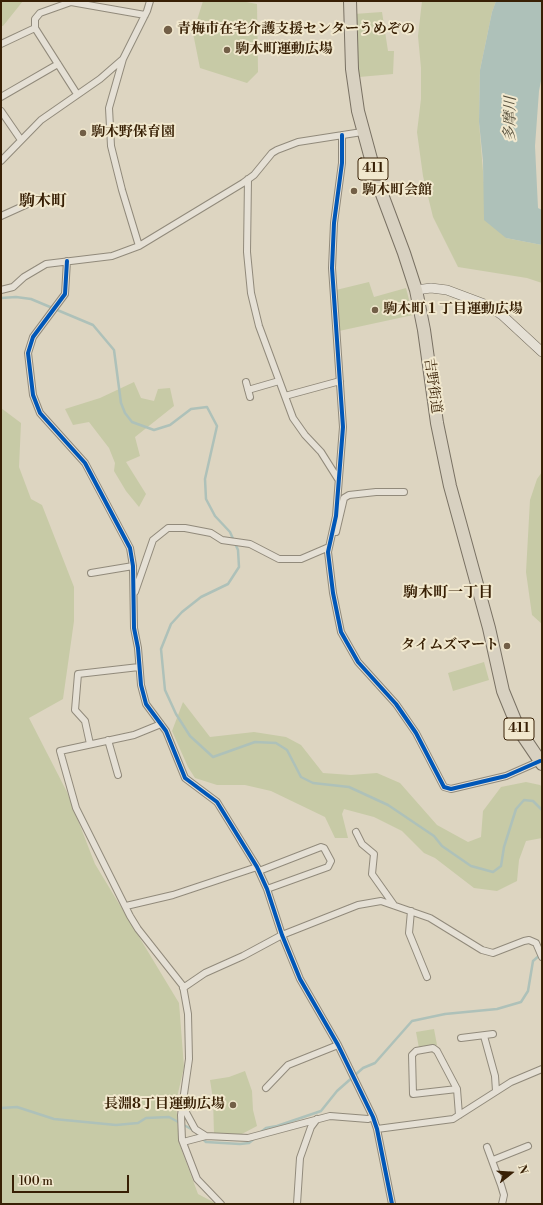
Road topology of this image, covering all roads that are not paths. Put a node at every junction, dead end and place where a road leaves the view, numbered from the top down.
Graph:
1 (150, 1) edge
2 (350, 1) edge
3 (145, 15) junction
4 (35, 28) junction
5 (2, 43) edge
6 (123, 59) junction
7 (58, 64) junction
8 (77, 94) junction
9 (1, 96) edge
10 (1, 111) edge
11 (362, 132) junction
12 (342, 136) junction
13 (21, 140) junction
14 (1, 161) edge
15 (248, 179) junction
16 (43, 197) dead end
17 (1, 216) edge
18 (139, 246) junction
19 (67, 261) junction
20 (1, 290) edge
21 (416, 290) junction
22 (542, 352) edge
23 (279, 381) junction
24 (340, 381) junction
25 (246, 382) dead end
26 (248, 390) junction
27 (285, 396) junction
28 (250, 397) dead end
29 (338, 479) junction
30 (404, 492) dead end
31 (331, 536) junction
32 (329, 547) junction
33 (133, 566) junction
34 (91, 573) dead end
35 (134, 597) junction
36 (139, 667) junction
37 (161, 724) junction
38 (108, 740) junction
39 (90, 744) junction
40 (541, 763) edge
41 (118, 775) dead end
42 (356, 832) dead end
43 (258, 869) junction
44 (268, 889) junction
45 (394, 905) junction
46 (126, 906) junction
47 (411, 911) junction
48 (282, 935) junction
49 (540, 951) edge
50 (427, 977) dead end
51 (183, 988) junction
52 (493, 1034) dead end
53 (484, 1036) junction
54 (462, 1038) dead end
55 (338, 1045) junction
56 (542, 1069) edge
57 (266, 1088) dead end
58 (457, 1089) junction
59 (496, 1091) junction
60 (182, 1105) junction
61 (459, 1115) junction
62 (373, 1117) junction
63 (317, 1119) junction
64 (377, 1129) junction
65 (206, 1136) junction
66 (183, 1142) junction
67 (528, 1146) dead end
68 (487, 1147) dead end
69 (493, 1160) junction
70 (221, 1204) edge
71 (297, 1204) edge
72 (392, 1204) edge
73 (502, 1204) edge

1 - 3 street
2 - 11 highway, 吉野街道 / 411
3 - 4 street
3 - 6 street
4 - 5 street
4 - 7 street
6 - 8 street
6 - 18 street
7 - 8 street
7 - 9 street
8 - 13 street
10 - 13 street
11 - 12 street
11 - 21 highway, 吉野街道 / 411
12 - 15 street
12 - 24 street
13 - 14 street
15 - 18 street
15 - 23 street
16 - 17 street
18 - 19 street
19 - 20 street
19 - 33 street
21 - 22 street
21 - 40 highway, 吉野街道 / 411
23 - 26 street
23 - 27 street
24 - 27 street
24 - 29 street
25 - 26 street
26 - 28 street
27 - 29 street
29 - 31 street
30 - 31 street
31 - 32 street
32 - 35 street
32 - 40 street
33 - 34 street
33 - 35 street
35 - 36 street
36 - 37 street
36 - 39 street
37 - 38 street
37 - 43 street
38 - 39 street
38 - 41 street
39 - 46 street
42 - 45 street
43 - 44 street
43 - 44 street
43 - 46 street
44 - 48 street
45 - 47 street
45 - 48 street
46 - 51 street
47 - 49 street
47 - 50 street
48 - 51 street
48 - 55 street
51 - 60 street
52 - 53 street
53 - 54 street
53 - 59 street
55 - 57 street
55 - 62 street
56 - 59 street
58 - 58 street
58 - 61 street
59 - 61 street
60 - 65 street
60 - 66 street
61 - 64 street
62 - 63 street
62 - 64 street
63 - 65 street
63 - 71 street
64 - 72 street
65 - 66 street
66 - 70 street
67 - 69 street
68 - 69 street
69 - 73 street

